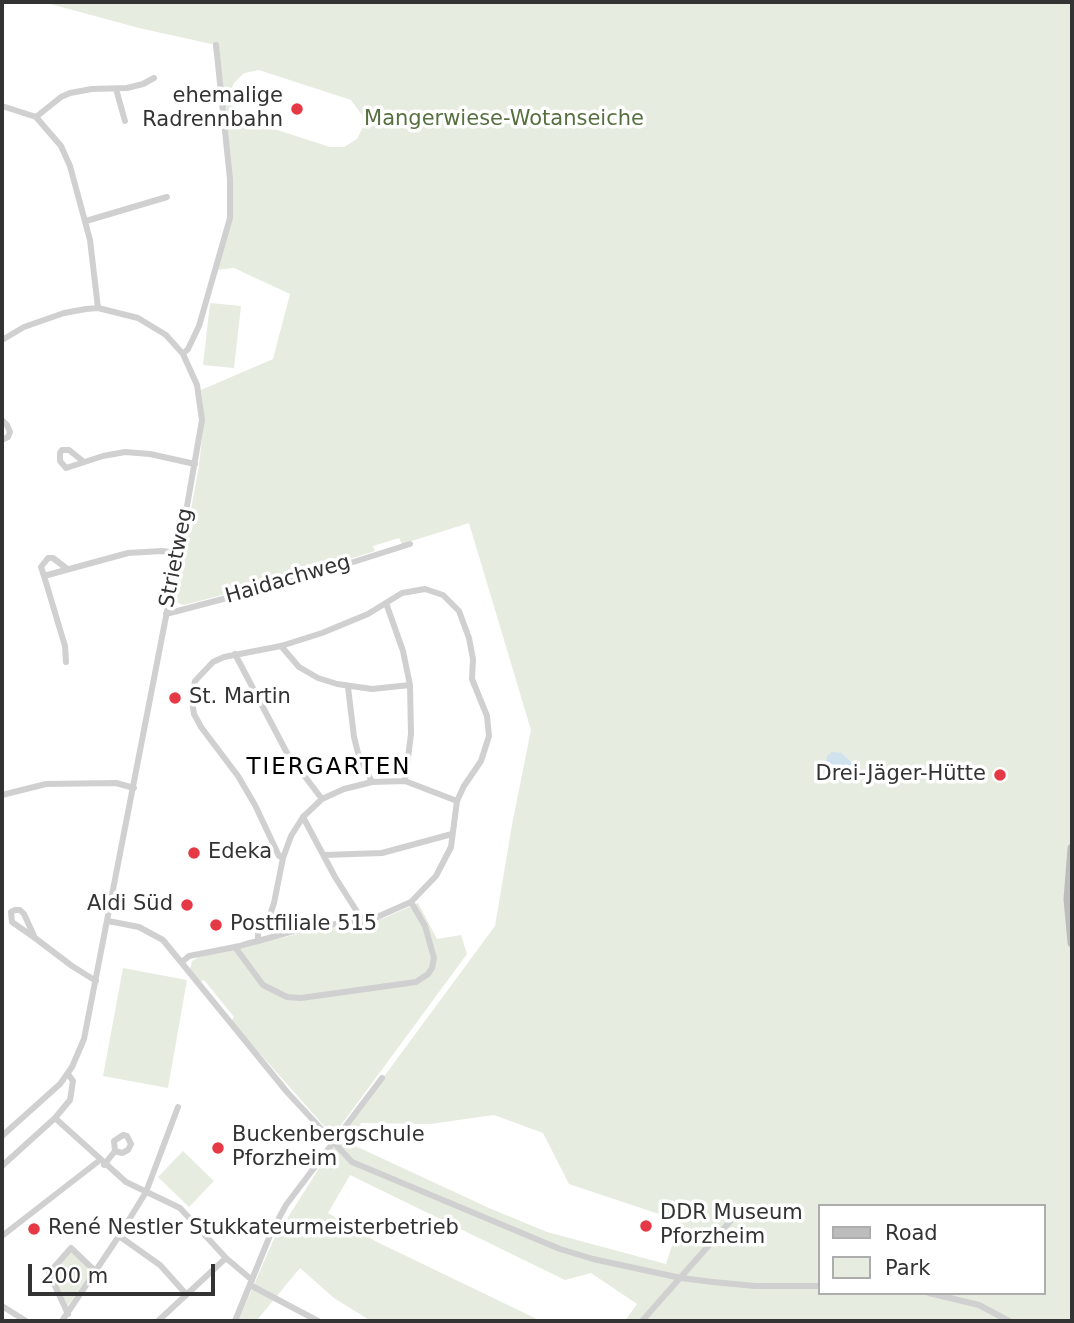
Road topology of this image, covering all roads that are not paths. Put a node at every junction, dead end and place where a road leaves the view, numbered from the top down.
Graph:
1 (216, 45) dead end
2 (154, 78) dead end
3 (116, 89) junction
4 (2, 106) edge
5 (36, 117) junction
6 (125, 121) dead end
7 (167, 197) dead end
8 (86, 221) junction
9 (98, 308) junction
10 (2, 340) edge
11 (183, 354) junction
12 (2, 420) edge
13 (2, 440) edge
14 (84, 462) dead end
15 (195, 464) junction
16 (410, 544) dead end
17 (178, 553) junction
18 (66, 568) junction
19 (44, 576) junction
20 (386, 603) junction
21 (166, 614) junction
22 (281, 646) junction
23 (235, 654) junction
24 (66, 662) dead end
25 (410, 685) junction
26 (348, 687) junction
27 (405, 781) junction
28 (373, 782) junction
29 (134, 788) junction
30 (2, 794) edge
31 (322, 799) junction
32 (457, 800) junction
33 (303, 817) junction
34 (452, 834) junction
35 (1072, 848) edge
36 (324, 855) junction
37 (283, 858) junction
38 (411, 902) junction
39 (108, 921) junction
40 (363, 921) junction
41 (35, 938) junction
42 (258, 941) junction
43 (1072, 943) edge
44 (235, 947) junction
45 (182, 962) junction
46 (96, 981) junction
47 (68, 1074) junction
48 (382, 1078) dead end
49 (178, 1107) dead end
50 (55, 1118) junction
51 (2, 1136) edge
52 (332, 1141) junction
53 (115, 1151) dead end
54 (102, 1162) junction
55 (2, 1166) edge
56 (146, 1192) junction
57 (741, 1209) dead end
58 (2, 1236) edge
59 (119, 1236) junction
60 (226, 1258) junction
61 (94, 1271) junction
62 (681, 1278) junction
63 (251, 1282) junction
64 (818, 1286) edge
65 (186, 1294) junction
66 (937, 1295) edge
67 (2, 1306) edge
68 (68, 1314) junction
69 (26, 1321) edge
70 (62, 1321) edge
71 (158, 1321) edge
72 (235, 1321) edge
73 (318, 1321) edge
74 (642, 1321) edge
75 (1009, 1321) edge

1 - 11 street
2 - 3 street
3 - 5 street
3 - 6 street
4 - 5 street
5 - 8 street
7 - 8 street
8 - 9 street
9 - 10 street
9 - 11 street
11 - 15 street, Strietweg
12 - 13 street
14 - 15 street
15 - 17 street, Strietweg
16 - 21 street, Haidachweg
17 - 18 street
17 - 21 street, Strietweg
18 - 19 street
18 - 19 street
19 - 24 street
20 - 22 street
20 - 25 street
20 - 32 street
21 - 29 street, Strietweg
22 - 23 street
22 - 26 street
23 - 31 street
23 - 37 street
25 - 26 street
25 - 27 street
26 - 28 street
27 - 28 street
27 - 32 street
28 - 31 street
29 - 30 street
29 - 39 street, Strietweg
31 - 33 street
32 - 34 street
33 - 36 street
33 - 37 street
34 - 36 street
34 - 38 street
35 - 43 street
36 - 40 street
37 - 42 street
38 - 40 street
38 - 44 street
39 - 45 street
39 - 46 street, Strietweg
40 - 42 street
41 - 41 street
41 - 46 street
42 - 44 street
44 - 45 street
45 - 52 street
46 - 47 street, Strietweg
47 - 50 street, Strietweg
47 - 51 street, Strietweg
48 - 52 street
49 - 56 street
50 - 54 street
50 - 55 street, Strietweg
52 - 62 street
52 - 63 street
53 - 54 street
54 - 56 street
54 - 58 street
56 - 59 street
56 - 60 street
57 - 62 street
59 - 61 street
59 - 65 street
60 - 63 street
60 - 65 street
61 - 68 street
61 - 68 street
62 - 64 street
62 - 74 street
63 - 72 street
63 - 73 street
65 - 71 street
66 - 75 street
67 - 69 street
68 - 70 street

